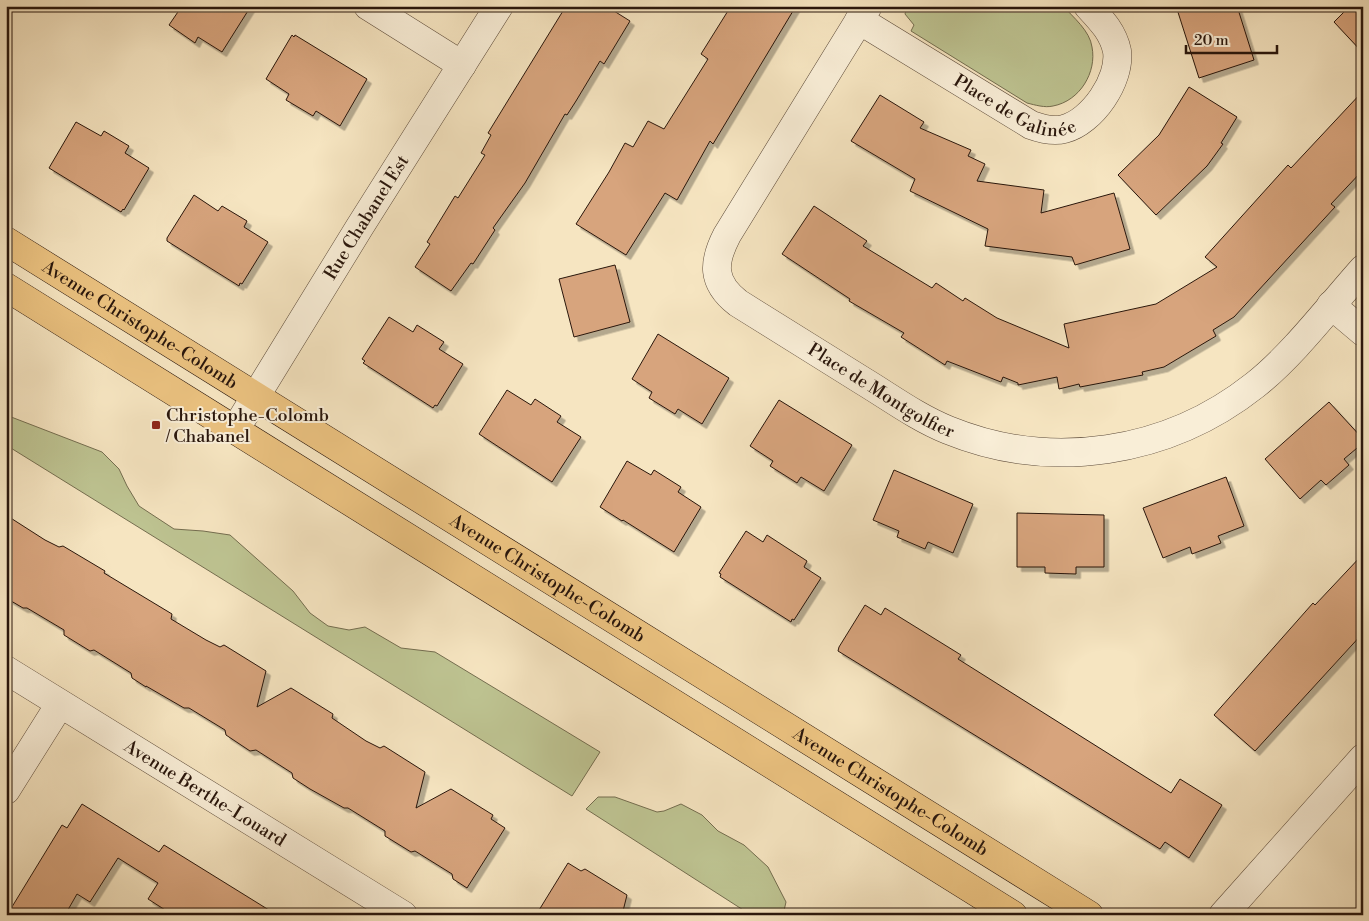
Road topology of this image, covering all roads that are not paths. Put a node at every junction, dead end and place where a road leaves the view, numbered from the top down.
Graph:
1 (368, 6) edge
2 (499, 6) edge
3 (1088, 6) edge
4 (863, 13) edge
5 (462, 65) junction
6 (6, 241) edge
7 (1363, 268) edge
8 (6, 287) edge
9 (1331, 305) junction
10 (1363, 332) edge
11 (256, 396) junction
12 (235, 430) junction
13 (6, 670) edge
14 (60, 704) junction
15 (1363, 758) edge
16 (6, 790) edge
17 (403, 915) edge
18 (1013, 915) edge
19 (1089, 915) edge
20 (1223, 915) edge

1 - 5 street
2 - 5 street, Rue Chabanel Est
3 - 4 street, Place de Galinée
4 - 9 street, Place de Montgolfier
5 - 11 street, Rue Chabanel Est
6 - 11 main road, Avenue Christophe-Colomb
7 - 9 street, Place de Montgolfier
8 - 12 main road
9 - 10 street
11 - 12 street, Rue Chabanel Est
11 - 19 main road, Avenue Christophe-Colomb
12 - 18 main road
13 - 14 street, Avenue Berthe-Louard
14 - 16 street
14 - 17 street, Avenue Berthe-Louard
15 - 20 street

